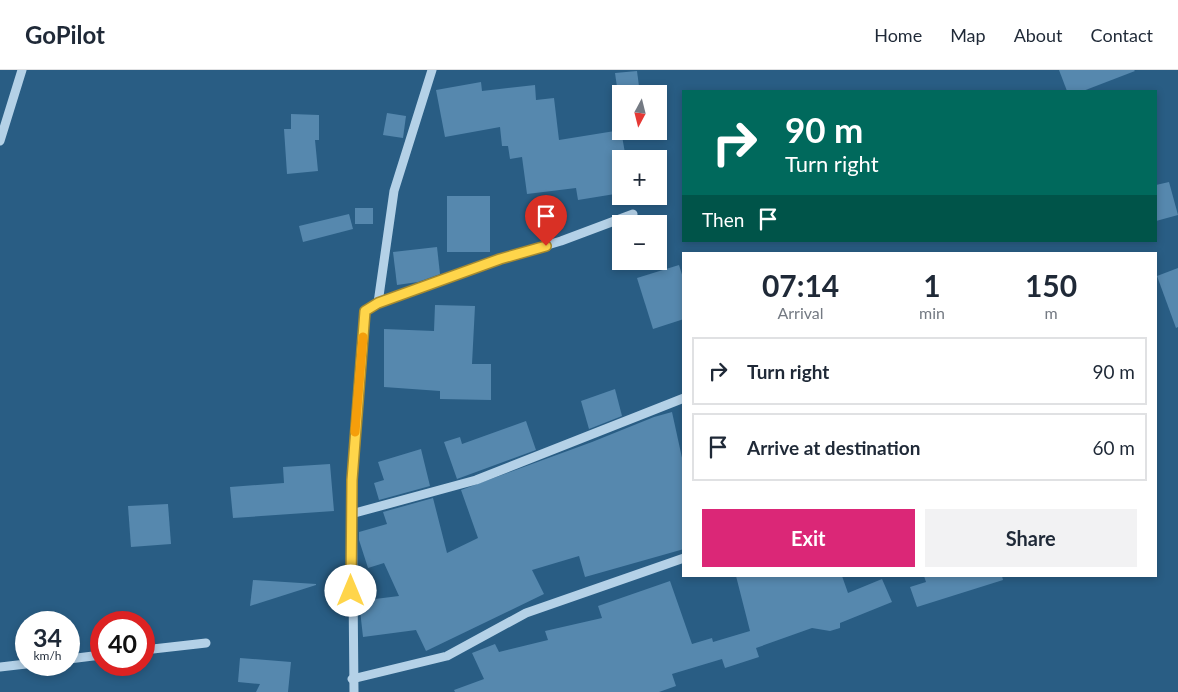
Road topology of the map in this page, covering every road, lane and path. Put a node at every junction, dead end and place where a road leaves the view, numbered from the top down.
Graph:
1 (22, 70) edge
2 (432, 70) edge
3 (0, 141) edge
4 (633, 214) dead end
5 (378, 303) junction
6 (682, 399) edge
7 (352, 514) junction
8 (682, 559) edge
9 (206, 643) dead end
10 (155, 649) edge
11 (15, 665) edge
12 (0, 667) edge
13 (352, 680) junction
14 (354, 692) edge

1 - 3 street
2 - 5 street
4 - 5 street
5 - 7 street
6 - 7 street
7 - 13 street
8 - 13 street
9 - 10 street
11 - 12 street
13 - 14 street

